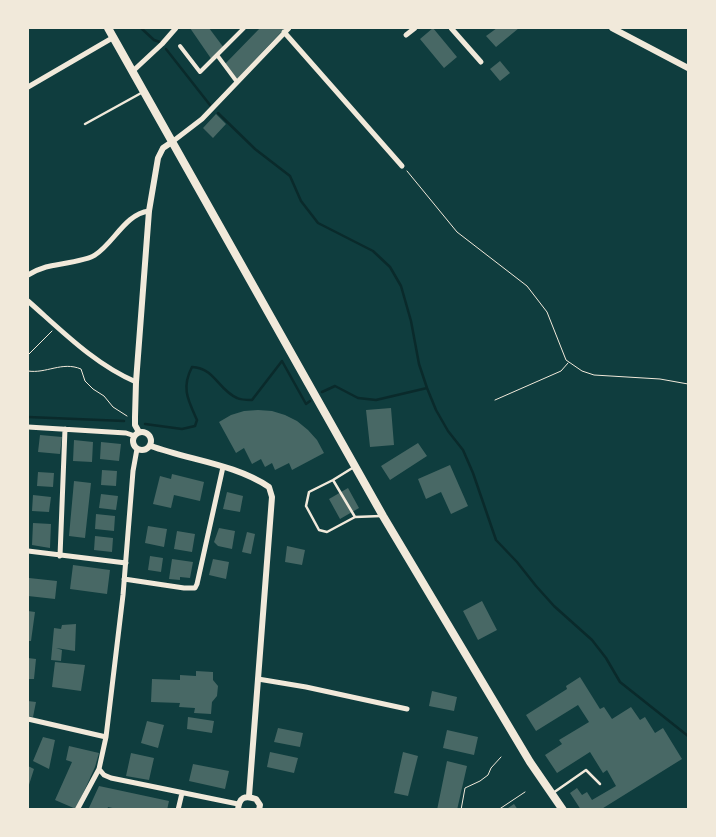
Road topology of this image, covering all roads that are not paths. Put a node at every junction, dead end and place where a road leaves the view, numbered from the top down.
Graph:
1 (108, 28) edge
2 (176, 28) edge
3 (244, 28) edge
4 (415, 28) edge
5 (451, 28) edge
6 (612, 28) edge
7 (287, 30) edge
8 (406, 35) dead end
9 (114, 37) junction
10 (180, 46) dead end
11 (217, 55) junction
12 (481, 62) dead end
13 (688, 68) edge
14 (132, 71) junction
15 (238, 82) junction
16 (28, 86) edge
17 (144, 91) junction
18 (85, 124) dead end
19 (172, 142) junction
20 (402, 166) road end
21 (149, 211) junction
22 (28, 275) edge
23 (28, 301) edge
24 (136, 382) junction
25 (28, 427) edge
26 (65, 429) junction
27 (137, 434) junction
28 (151, 446) junction
29 (137, 449) junction
30 (355, 466) junction
31 (223, 467) junction
32 (333, 480) junction
33 (383, 516) junction
34 (355, 517) junction
35 (28, 551) edge
36 (60, 556) junction
37 (126, 563) junction
38 (124, 579) junction
39 (258, 679) junction
40 (407, 709) dead end
41 (28, 719) edge
42 (106, 737) junction
43 (99, 769) junction
44 (600, 784) dead end
45 (182, 793) junction
46 (552, 793) junction
47 (249, 796) junction
48 (238, 807) edge
49 (76, 809) edge
50 (178, 810) edge
51 (259, 810) edge
52 (563, 810) edge

1 - 9 main road
2 - 14 street
3 - 11 street
4 - 8 street
5 - 12 street
6 - 13 street
7 - 15 street
7 - 20 street
9 - 14 main road
9 - 16 street
10 - 11 street
11 - 15 street
14 - 17 main road
15 - 19 street
17 - 18 lane
17 - 19 main road
19 - 21 street
19 - 30 main road
21 - 22 street
21 - 24 street
23 - 24 street
24 - 27 street
25 - 26 street
26 - 27 street
26 - 36 street
27 - 28 street
27 - 29 street
28 - 29 street
28 - 31 street
29 - 37 street
30 - 32 lane
30 - 33 main road
31 - 38 street
31 - 39 street
32 - 34 lane
32 - 34 lane
33 - 34 lane
33 - 46 main road
35 - 36 street
36 - 37 street
37 - 38 street
38 - 42 street
39 - 40 street
39 - 47 street
41 - 42 street
42 - 43 street
43 - 45 street
43 - 49 street
44 - 46 lane
45 - 48 street
45 - 50 street
46 - 52 main road
47 - 48 street
47 - 51 street

